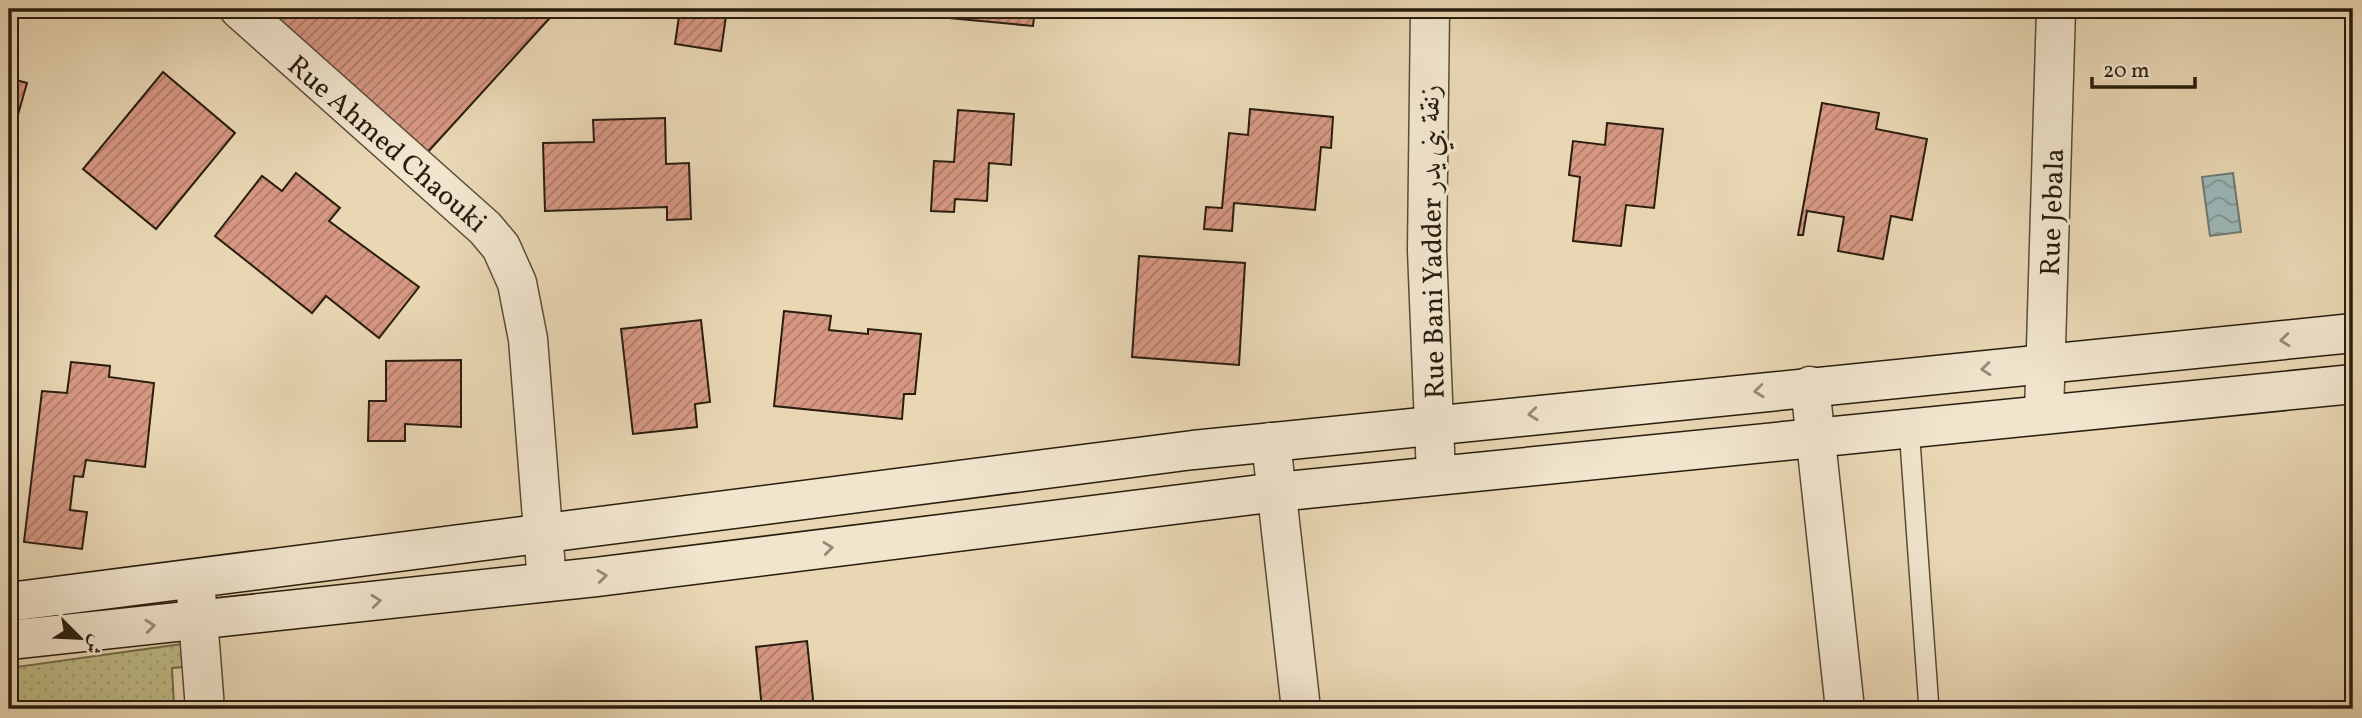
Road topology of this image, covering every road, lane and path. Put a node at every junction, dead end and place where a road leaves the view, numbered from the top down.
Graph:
1 (239, 9) edge
2 (1430, 9) edge
3 (2056, 9) edge
4 (2353, 333) edge
5 (2046, 363) junction
6 (2353, 384) edge
7 (1810, 386) junction
8 (2045, 414) junction
9 (1433, 425) junction
10 (1909, 428) junction
11 (1816, 437) junction
12 (1271, 442) junction
13 (1436, 475) junction
14 (1277, 492) junction
15 (543, 533) junction
16 (195, 579) junction
17 (547, 582) junction
18 (9, 602) edge
19 (199, 621) junction
20 (9, 640) edge
21 (205, 709) edge
22 (1301, 709) edge
23 (1846, 709) edge
24 (1929, 709) edge

1 - 15 street, Rue Ahmed Chaouki
2 - 9 street, Rue Bani Yadder زنقة بني يدر
3 - 5 street, Rue Jebala
4 -> 5 street
5 -> 7 street
5 - 8 street, Rue Jebala
6 - 8 street
7 -> 9 street
7 - 11 street
8 - 10 street
9 - 12 street
9 - 13 street, Rue Bani Yadder زنقة بني يدر
10 - 11 street
10 - 24 lane
11 - 13 street
11 - 23 street
12 - 14 street
12 - 15 street
13 - 14 street
17 -> 14 street
14 - 22 street
15 - 16 street
15 - 17 street, Rue Ahmed Chaouki
16 - 18 street
16 - 19 street
19 -> 17 street
20 -> 19 street
19 - 21 street

